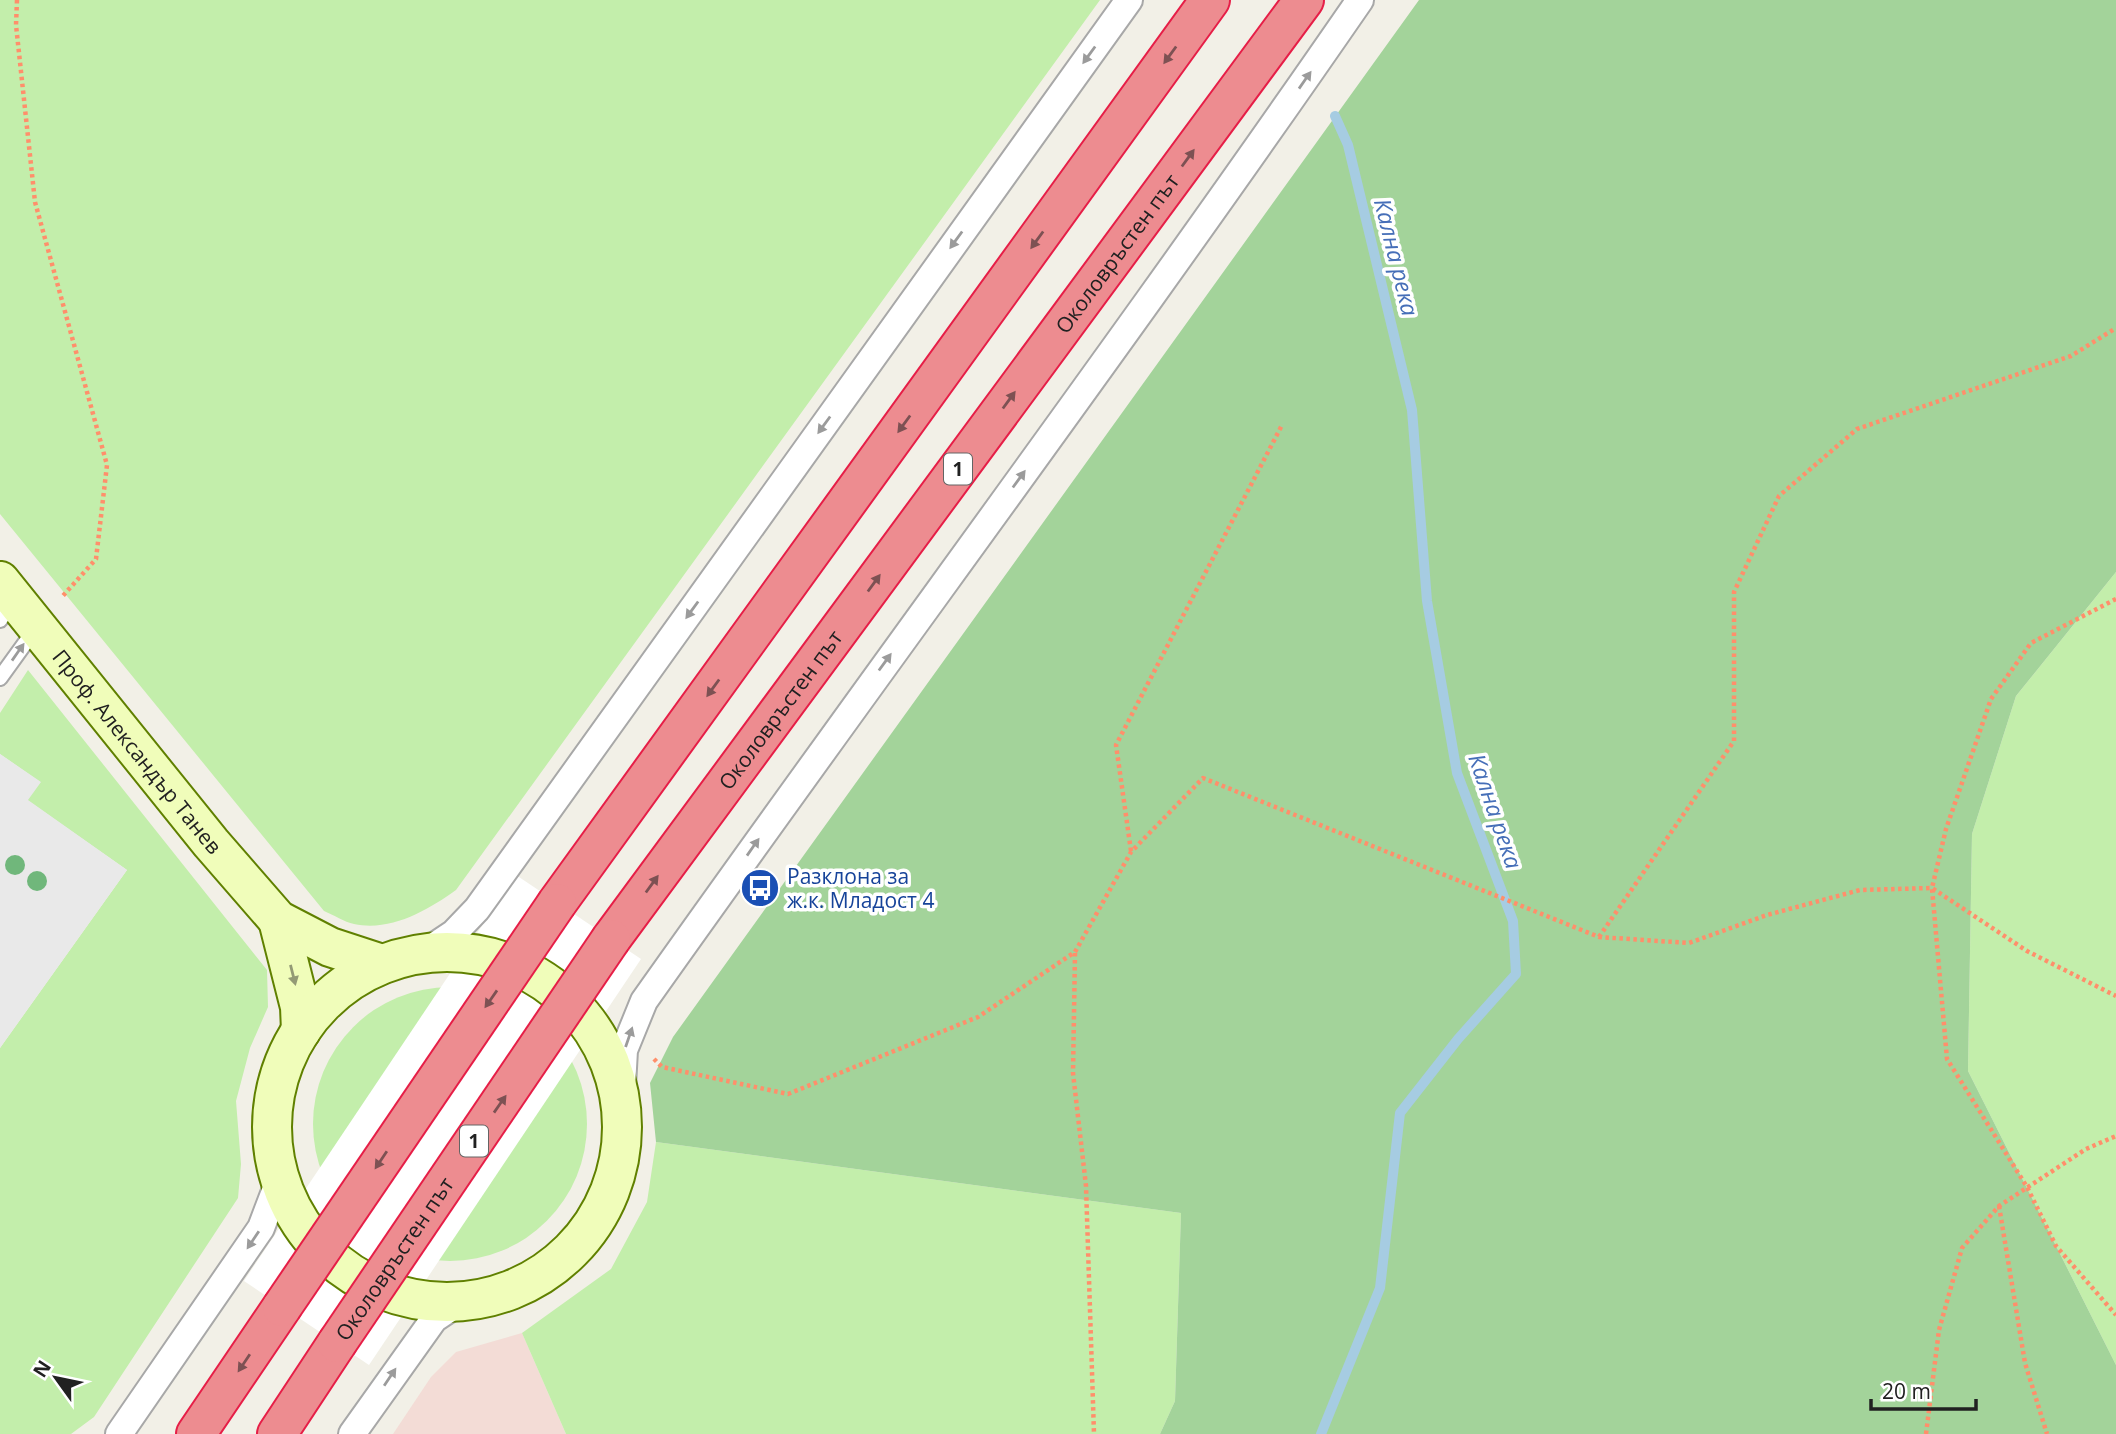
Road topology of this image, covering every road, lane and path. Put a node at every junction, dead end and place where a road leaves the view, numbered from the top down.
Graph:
1 (17, 0) edge
2 (1129, 0) edge
3 (1210, 0) edge
4 (1304, 0) edge
5 (1360, 0) edge
6 (2116, 328) edge
7 (1282, 425) dead end
8 (2116, 599) edge
9 (13, 607) edge
10 (0, 678) edge
11 (1131, 852) junction
12 (1932, 888) junction
13 (278, 919) junction
14 (1599, 937) junction
15 (1075, 952) junction
16 (424, 953) junction
17 (382, 964) junction
18 (2116, 996) edge
19 (301, 1031) junction
20 (628, 1035) junction
21 (621, 1104) junction
22 (2116, 1136) edge
23 (280, 1178) junction
24 (2027, 1187) junction
25 (1999, 1206) junction
26 (460, 1301) junction
27 (2116, 1315) edge
28 (119, 1434) edge
29 (196, 1434) edge
30 (277, 1434) edge
31 (352, 1434) edge
32 (1094, 1434) edge
33 (1926, 1434) edge
34 (2046, 1434) edge

1 - 9 path
2 -> 16 street
3 -> 29 highway, bridge
30 -> 4 highway, Околовръстен път / 1, bridge
20 -> 5 street
6 - 14 path
7 - 11 path
8 - 12 path
10 -> 9 lane
9 - 13 street, Проф. Александър Танев
11 - 14 path
11 - 15 path
12 - 14 path
12 - 18 path
12 - 24 path
13 - 17 street, Проф. Александър Танев
13 -> 19 street, Проф. Александър Танев
15 - 20 path
15 - 32 path
16 - 17 street
16 - 21 street
17 - 19 street
19 - 23 street
20 - 21 street
21 - 26 street
22 - 24 path
23 - 26 street
23 -> 28 street
24 - 25 path
24 - 27 path
25 - 33 path
25 - 34 path
31 -> 26 street

